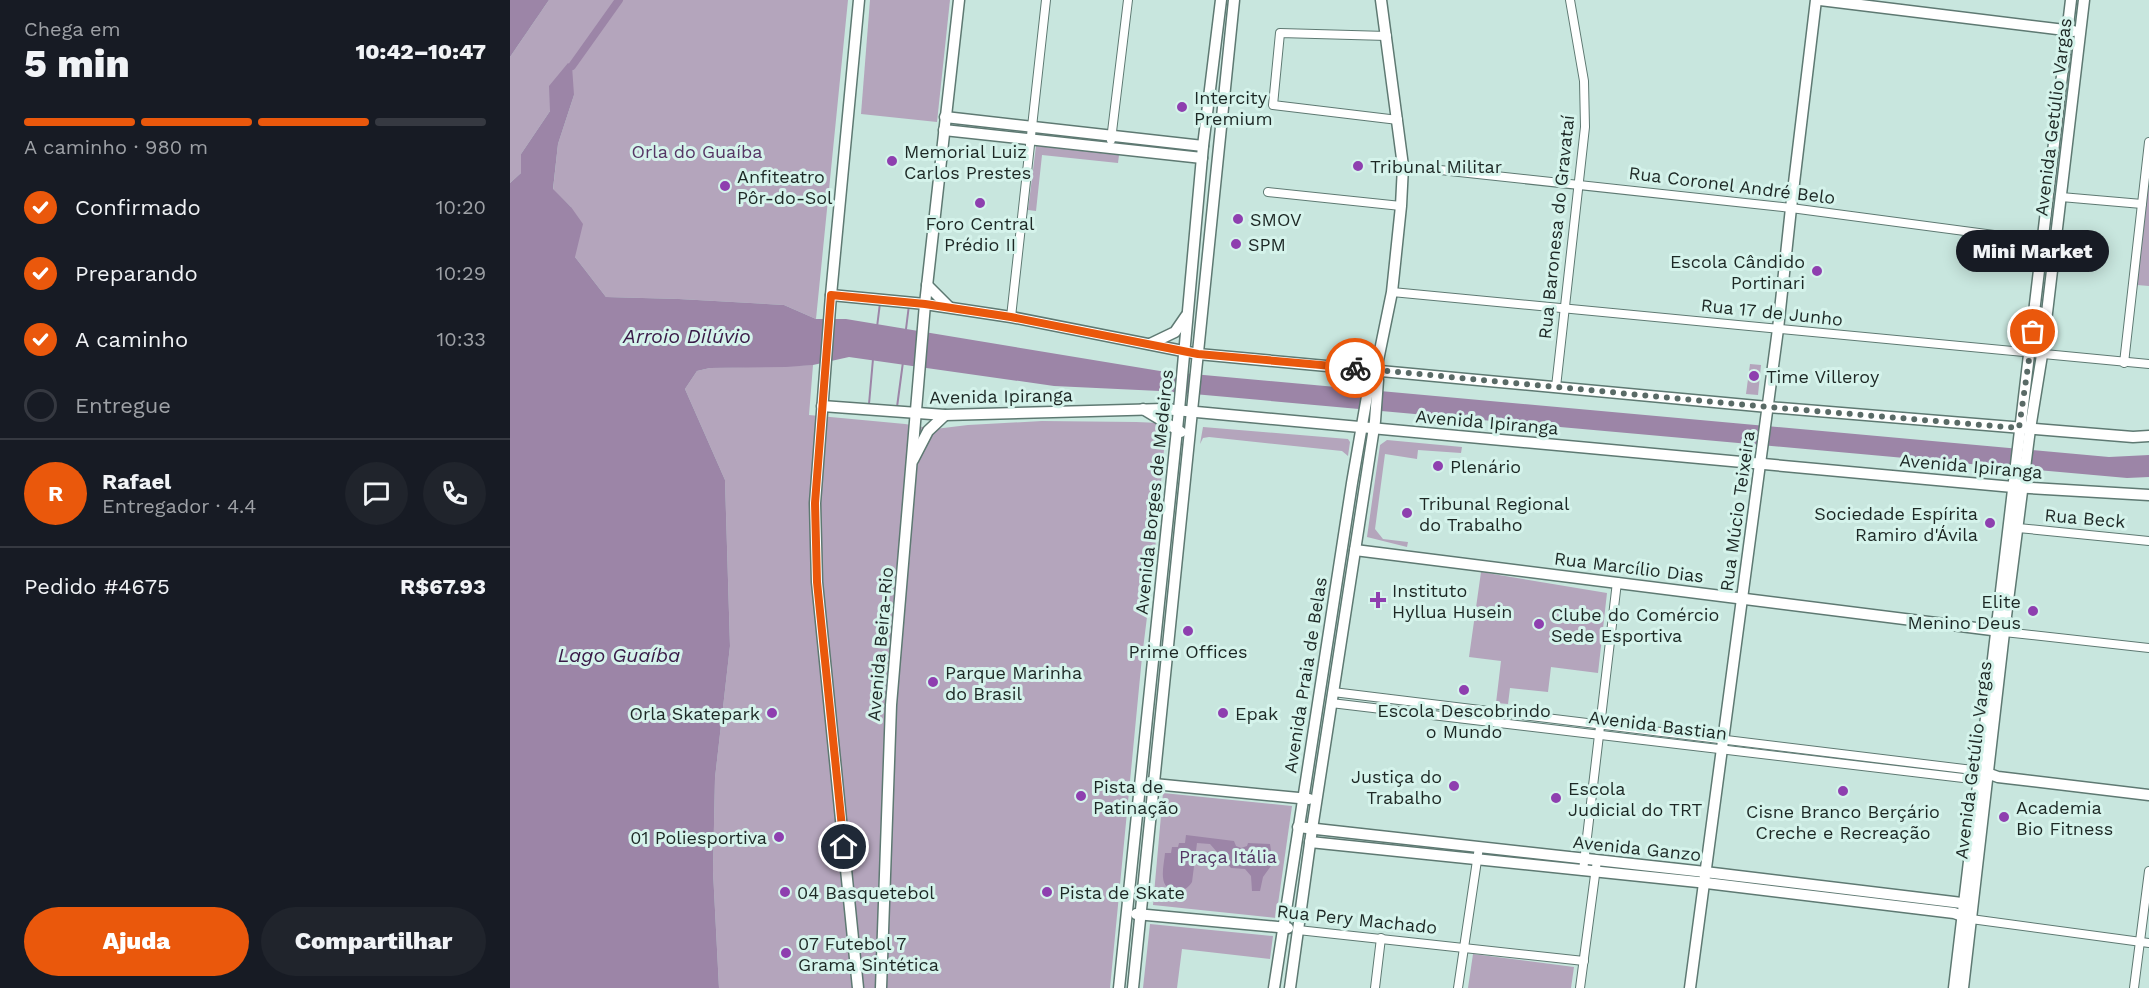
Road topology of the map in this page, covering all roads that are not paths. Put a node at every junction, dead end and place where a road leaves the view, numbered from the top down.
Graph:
1 (859, 0) edge
2 (959, 0) edge
3 (1046, 0) edge
4 (1128, 0) edge
5 (1221, 0) edge
6 (1234, 0) edge
7 (1382, 0) edge
8 (1570, 0) edge
9 (1818, 0) edge
10 (2071, 0) edge
11 (2084, 0) edge
12 (2067, 31) junction
13 (2079, 32) junction
14 (1387, 36) junction
15 (945, 117) junction
16 (1398, 120) junction
17 (1005, 123) junction
18 (1032, 126) junction
19 (944, 130) junction
20 (1004, 135) junction
21 (1112, 136) junction
22 (1031, 138) junction
23 (2149, 142) edge
24 (1203, 146) junction
25 (1110, 148) junction
26 (1202, 158) junction
27 (1403, 166) junction
28 (1215, 170) junction
29 (1579, 184) junction
30 (1268, 192) dead end
31 (2061, 196) junction
32 (2142, 204) junction
33 (1401, 206) junction
34 (1791, 208) junction
35 (2043, 242) junction
36 (2055, 243) junction
37 (927, 285) junction
38 (1392, 292) junction
39 (831, 295) junction
40 (925, 304) junction
41 (949, 308) junction
42 (1564, 308) junction
43 (1188, 313) junction
44 (1011, 317) junction
45 (1778, 329) junction
46 (1149, 345) junction
47 (2036, 355) junction
48 (1184, 357) junction
49 (1197, 359) junction
50 (2124, 363) junction
51 (2149, 364) edge
52 (1375, 376) junction
53 (1556, 387) junction
54 (1180, 404) junction
55 (822, 406) junction
56 (1143, 409) junction
57 (1192, 411) junction
58 (1767, 412) junction
59 (915, 414) junction
60 (945, 415) junction
61 (1369, 423) junction
62 (1177, 428) junction
63 (1394, 430) junction
64 (2024, 434) junction
65 (2149, 436) edge
66 (1189, 439) junction
67 (1370, 452) junction
68 (1761, 459) junction
69 (910, 466) junction
70 (2018, 487) junction
71 (2149, 495) edge
72 (2019, 528) junction
73 (2149, 541) edge
74 (1355, 550) junction
75 (1617, 582) junction
76 (1742, 598) junction
77 (2000, 631) junction
78 (2149, 648) edge
79 (1332, 698) junction
80 (1415, 702) junction
81 (1414, 713) junction
82 (1513, 714) junction
83 (1512, 724) junction
84 (1600, 724) junction
85 (1599, 735) junction
86 (1722, 744) junction
87 (1882, 758) junction
88 (1880, 768) junction
89 (1987, 776) junction
90 (1154, 784) junction
91 (2149, 795) edge
92 (1302, 799) junction
93 (1316, 800) junction
94 (1298, 828) junction
95 (1312, 829) junction
96 (1400, 838) junction
97 (1310, 842) junction
98 (1479, 847) junction
99 (1398, 852) junction
100 (1585, 859) junction
101 (1477, 860) junction
102 (1597, 860) junction
103 (1583, 871) junction
104 (2149, 871) edge
105 (1596, 872) junction
106 (1704, 878) junction
107 (1833, 893) junction
108 (1969, 903) junction
109 (1127, 913) junction
110 (1141, 914) junction
111 (1967, 917) junction
112 (1284, 928) junction
113 (1298, 930) junction
114 (1966, 930) junction
115 (1381, 938) junction
116 (2144, 943) edge
117 (1464, 947) junction
118 (1584, 961) junction
119 (858, 988) edge
120 (881, 988) edge
121 (1119, 988) edge
122 (1133, 988) edge
123 (1274, 988) edge
124 (1290, 988) edge
125 (1375, 988) edge
126 (1458, 988) edge
127 (1580, 988) edge
128 (1690, 988) edge
129 (1954, 988) edge
130 (1963, 988) edge
131 (2134, 988) edge

1 - 39 main road
2 - 15 main road, Avenida Beira-Rio
3 - 18 street
4 - 21 street
5 - 24 main road, Avenida Borges de Medeiros
6 - 28 main road
7 - 14 main road, Avenida Praia de Belas
8 - 29 street, Rua Baronesa do Gravataí
9 - 12 main road
9 - 34 main road, Rua Múcio Teixeira
10 - 12 main road, Avenida Getúlio Vargas
11 - 13 main road, Avenida Getúlio Vargas
12 - 13 main road
12 - 35 main road, Avenida Getúlio Vargas
13 - 31 main road, Avenida Getúlio Vargas
14 - 16 main road, Avenida Praia de Belas
14 - 16 street
15 - 17 main road
15 - 19 main road, Avenida Beira-Rio
16 - 27 main road, Avenida Praia de Belas
17 - 18 main road
17 - 20 main road
18 - 21 main road
18 - 22 street
19 - 20 main road
19 - 37 main road, Avenida Beira-Rio
20 - 22 main road
21 - 24 main road
21 - 25 street
22 - 25 main road
22 - 44 street
23 - 32 street
24 - 26 main road, Avenida Borges de Medeiros
25 - 26 main road
26 - 28 main road
26 - 43 main road, Avenida Borges de Medeiros
27 - 29 street, Rua Coronel André Belo
27 - 33 main road, Avenida Praia de Belas
28 - 49 main road, Avenida Borges de Medeiros
29 - 34 street, Rua Coronel André Belo
29 - 42 street, Rua Baronesa do Gravataí
30 - 33 street
31 - 32 street
31 - 36 main road, Avenida Getúlio Vargas
32 - 50 street
33 - 38 main road, Avenida Praia de Belas
34 - 35 street, Rua Coronel André Belo
34 - 45 main road, Rua Múcio Teixeira
35 - 36 street, Rua Coronel André Belo
35 - 47 main road, Avenida Getúlio Vargas
36 - 47 main road, Avenida Getúlio Vargas
37 - 40 main road, Avenida Beira-Rio
37 - 41 main road
38 - 42 street, Rua 17 de Junho
38 - 52 main road, Avenida Praia de Belas
39 - 40 main road
39 - 55 main road
40 - 41 main road
40 - 59 main road, Avenida Beira-Rio
41 - 44 main road
42 - 45 street, Rua 17 de Junho
42 - 53 street, Rua Baronesa do Gravataí
43 - 46 main road
43 - 48 main road, Avenida Borges de Medeiros
44 - 46 main road
45 - 47 street, Rua 17 de Junho
45 - 58 main road, Rua Múcio Teixeira
46 - 48 main road
47 - 50 street, Rua 17 de Junho
47 - 64 main road, Avenida Getúlio Vargas
48 - 49 main road
48 - 54 main road, Avenida Borges de Medeiros
49 - 52 main road
49 - 57 main road, Avenida Borges de Medeiros
50 - 51 street, Rua 17 de Junho
52 - 53 main road
52 - 61 main road, Avenida Praia de Belas
53 - 58 main road
54 - 56 main road, Avenida Ipiranga
54 - 57 main road, Avenida Ipiranga
54 - 62 main road, Avenida Borges de Medeiros
55 - 59 main road, Avenida Ipiranga
55 - 119 main road
56 - 60 main road, Avenida Ipiranga
56 - 62 main road
57 - 61 main road, Avenida Ipiranga
57 - 66 main road, Avenida Borges de Medeiros
58 - 64 main road
58 - 68 main road, Rua Múcio Teixeira
59 - 60 main road, Avenida Ipiranga
59 - 69 main road, Avenida Beira-Rio
60 - 69 main road
61 - 63 main road, Avenida Ipiranga
61 - 67 main road, Avenida Praia de Belas
61 - 92 main road, Avenida Praia de Belas
62 - 66 main road
62 - 109 main road, Avenida Borges de Medeiros
63 - 67 main road
63 - 68 main road, Avenida Ipiranga
64 - 65 main road
64 - 70 main road, Avenida Getúlio Vargas
66 - 90 main road, Avenida Borges de Medeiros
67 - 74 main road, Avenida Praia de Belas
68 - 70 main road, Avenida Ipiranga
68 - 76 main road, Rua Múcio Teixeira
69 - 120 main road, Avenida Beira-Rio
70 - 71 main road, Avenida Ipiranga
70 - 72 main road, Avenida Getúlio Vargas
70 - 77 main road, Avenida Getúlio Vargas
72 - 73 street, Rua Beck
72 - 77 main road, Avenida Getúlio Vargas
74 - 75 main road, Rua Marcílio Dias
74 - 79 main road, Avenida Praia de Belas
75 - 76 main road, Rua Marcílio Dias
75 - 84 street
76 - 77 main road, Rua Marcílio Dias
76 - 86 main road, Rua Múcio Teixeira
77 - 78 street, Rua Marcílio Dias
77 - 89 main road, Avenida Getúlio Vargas
79 - 80 street, Avenida Bastian
79 - 81 street, Avenida Bastian
79 - 93 main road, Avenida Praia de Belas
80 - 81 street
80 - 82 street, Avenida Bastian
81 - 83 street, Avenida Bastian
82 - 83 street
82 - 84 street, Avenida Bastian
83 - 85 street, Avenida Bastian
84 - 85 street
84 - 86 street, Avenida Bastian
85 - 86 street, Avenida Bastian
85 - 100 street
86 - 87 street, Avenida Bastian
86 - 88 street, Avenida Bastian
86 - 106 main road, Rua Múcio Teixeira
87 - 88 street
87 - 89 street, Avenida Bastian
88 - 89 street, Avenida Bastian
89 - 91 main road
89 - 108 main road, Avenida Getúlio Vargas
90 - 92 main road
90 - 110 main road, Avenida Borges de Medeiros
92 - 93 main road
92 - 94 main road, Avenida Praia de Belas
93 - 95 main road, Avenida Praia de Belas
94 - 95 main road, Avenida Ganzo
94 - 112 main road, Avenida Praia de Belas
95 - 96 main road, Avenida Ganzo
95 - 97 main road, Avenida Praia de Belas
96 - 98 main road, Avenida Ganzo
96 - 99 main road
97 - 99 main road, Avenida Ganzo
97 - 113 main road, Avenida Praia de Belas
98 - 100 main road, Avenida Ganzo
98 - 101 street
99 - 101 main road, Avenida Ganzo
100 - 102 main road, Avenida Ganzo
100 - 103 street
101 - 103 main road, Avenida Ganzo
101 - 117 street
102 - 105 street
102 - 106 main road, Avenida Ganzo
103 - 105 main road, Avenida Ganzo
104 - 116 street
105 - 106 main road, Avenida Ganzo
105 - 118 street
106 - 107 main road, Avenida Ganzo
106 - 128 main road, Rua Múcio Teixeira
107 - 108 main road, Avenida Ganzo
107 - 111 main road, Avenida Ganzo
108 - 111 main road, Avenida Getúlio Vargas
109 - 110 main road, Rua Pery Machado
109 - 121 main road, Avenida Borges de Medeiros
110 - 112 main road, Rua Pery Machado
110 - 122 main road, Avenida Borges de Medeiros
111 - 114 main road, Avenida Getúlio Vargas
111 - 116 street
112 - 113 main road, Rua Pery Machado
112 - 123 main road, Avenida Praia de Belas
113 - 115 street, Rua Pery Machado
113 - 124 main road, Avenida Praia de Belas
114 - 129 main road, Avenida Getúlio Vargas
114 - 130 main road, Avenida Getúlio Vargas
115 - 117 street, Rua Pery Machado
115 - 125 street
116 - 131 street
117 - 118 street, Rua Pery Machado
117 - 126 street
118 - 127 street

